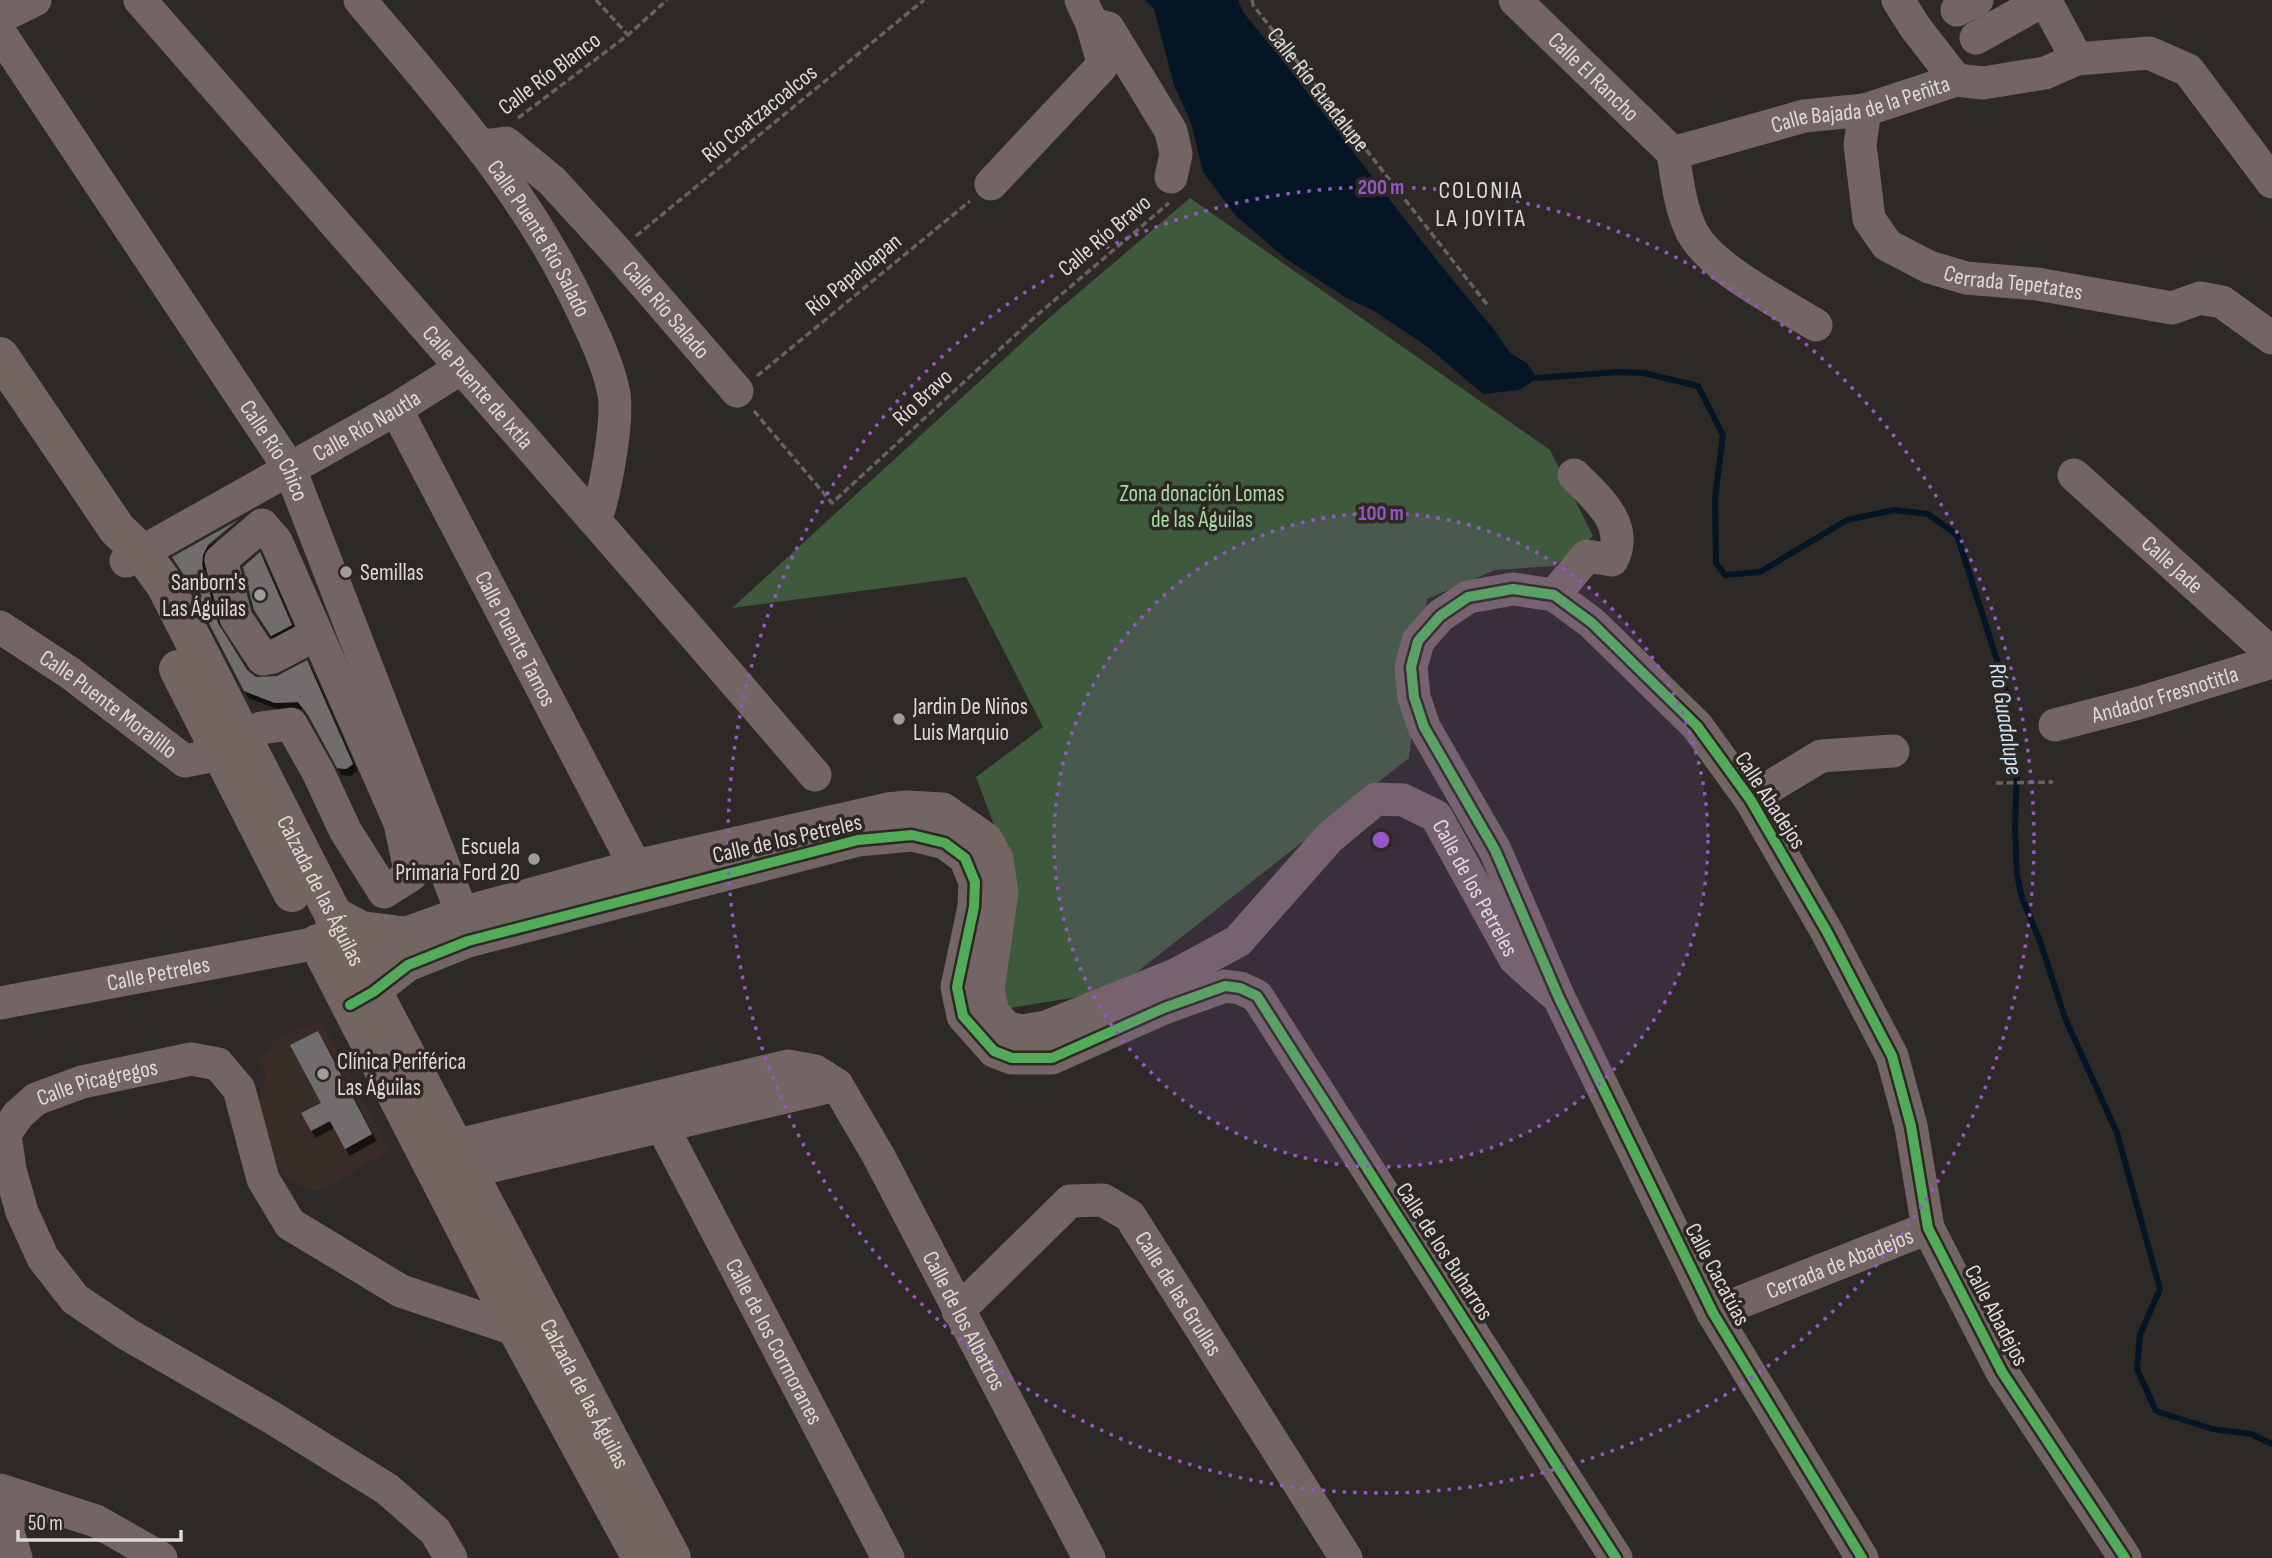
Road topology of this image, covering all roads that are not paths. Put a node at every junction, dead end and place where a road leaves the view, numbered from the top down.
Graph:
1 (35, 0) edge
2 (141, 0) edge
3 (360, 0) edge
4 (1515, 0) edge
5 (1898, 0) edge
6 (2045, 0) edge
7 (2008, 9) edge
8 (1086, 12) edge
9 (0, 17) edge
10 (0, 33) edge
11 (1976, 38) dead end
12 (2077, 59) junction
13 (1956, 79) junction
14 (1864, 110) junction
15 (482, 146) junction
16 (1673, 153) junction
17 (1171, 177) road end
18 (2272, 182) edge
19 (991, 184) road end
20 (1816, 325) dead end
21 (2272, 338) edge
22 (0, 356) edge
23 (461, 368) junction
24 (737, 391) road end
25 (396, 410) junction
26 (290, 469) junction
27 (1574, 475) dead end
28 (2074, 475) dead end
29 (596, 519) junction
30 (128, 548) junction
31 (1555, 595) junction
32 (0, 627) edge
33 (316, 634) dead end
34 (2272, 654) edge
35 (2272, 662) edge
36 (2055, 725) dead end
37 (232, 747) junction
38 (1893, 751) dead end
39 (815, 775) dead end
40 (1750, 799) junction
41 (635, 866) junction
42 (465, 927) junction
43 (401, 935) junction
44 (345, 966) junction
45 (1225, 986) joint
46 (1559, 998) junction
47 (0, 1003) edge
48 (837, 1086) junction
49 (662, 1126) junction
50 (3, 1133) edge
51 (461, 1159) junction
52 (1928, 1228) junction
53 (958, 1311) junction
54 (1713, 1313) junction
55 (531, 1325) junction
56 (4, 1492) edge
57 (16, 1558) edge
58 (161, 1558) edge
59 (451, 1558) edge
60 (640, 1558) edge
61 (672, 1558) edge
62 (888, 1558) edge
63 (1089, 1558) edge
64 (1346, 1558) edge
65 (1616, 1558) edge
66 (1861, 1558) edge
67 (2125, 1558) edge

1 - 9 street
2 - 23 street, Calle Puente de Ixtla
3 - 15 street, Calle Puente Río Salado
4 - 16 street, Calle El Rancho
5 - 13 street
6 - 7 street
6 - 12 street
7 - 11 street
8 - 17 street
8 - 19 street
10 - 26 street, Calle Río Chico
12 - 13 street, Calle Bajada de la Peñita
12 - 18 street, Calle Bajada de la Peñita
13 - 14 street, Calle Bajada de la Peñita
14 - 16 street, Calle Bajada de la Peñita
14 - 21 street, Cerrada Tepetates
15 - 24 street, Calle Río Salado
15 - 29 street, Calle Puente Río Salado
16 - 20 street
22 - 30 main road, Calzada de las Águilas
23 - 25 street, Calle Río Nautla
23 - 29 street, Calle Puente de Ixtla
25 - 26 street, Calle Río Nautla
25 - 41 street, Calle Puente Tamos
26 - 30 street, Calle Río Nautla
26 - 42 street, Calle Río Chico
27 - 31 street
28 - 34 street, Calle Jade
29 - 39 street, Calle Puente de Ixtla
30 - 37 main road, Calzada de las Águilas
31 - 40 street, Calle Abadejos
31 - 46 street, Calle Abadejos
32 - 37 street, Calle Puente Moralillo
33 - 37 street, Calle Puente Moralillo
35 - 36 street, Andador Fresnotitla
37 - 44 main road, Calzada de las Águilas
38 - 40 street
40 - 52 street, Calle Abadejos
41 - 42 street, Calle de los Petreles
41 - 46 street, Calle de los Petreles
42 - 43 street, Calle de los Petreles
42 - 44 street, Calle de los Petreles
42 - 45 street, Calle de los Petreles
43 - 44 street, Calle de los Petreles
43 - 44 main road
44 - 47 street, Calle Petreles
44 - 51 main road, Calzada de las Águilas
44 - 55 main road, Calzada de las Águilas
45 - 65 street, Calle de los Buharros
46 - 54 street, Calle Cacatúas
48 - 49 street
48 - 51 street
48 - 53 street, Calle de los Albatros
49 - 51 street
49 - 62 street, Calle de los Cormoranes
50 - 55 street, Calle Picagregos
50 - 59 street, Calle Picagregos
51 - 55 main road, Calzada de las Águilas
52 - 54 street, Cerrada de Abadejos
52 - 67 street, Calle Abadejos
53 - 63 street, Calle de los Albatros
53 - 64 street, Calle de las Grullas
54 - 66 street, Calle Cacatúas
55 - 60 main road, Calzada de las Águilas
55 - 61 main road, Calzada de las Águilas
56 - 57 street
56 - 58 street

